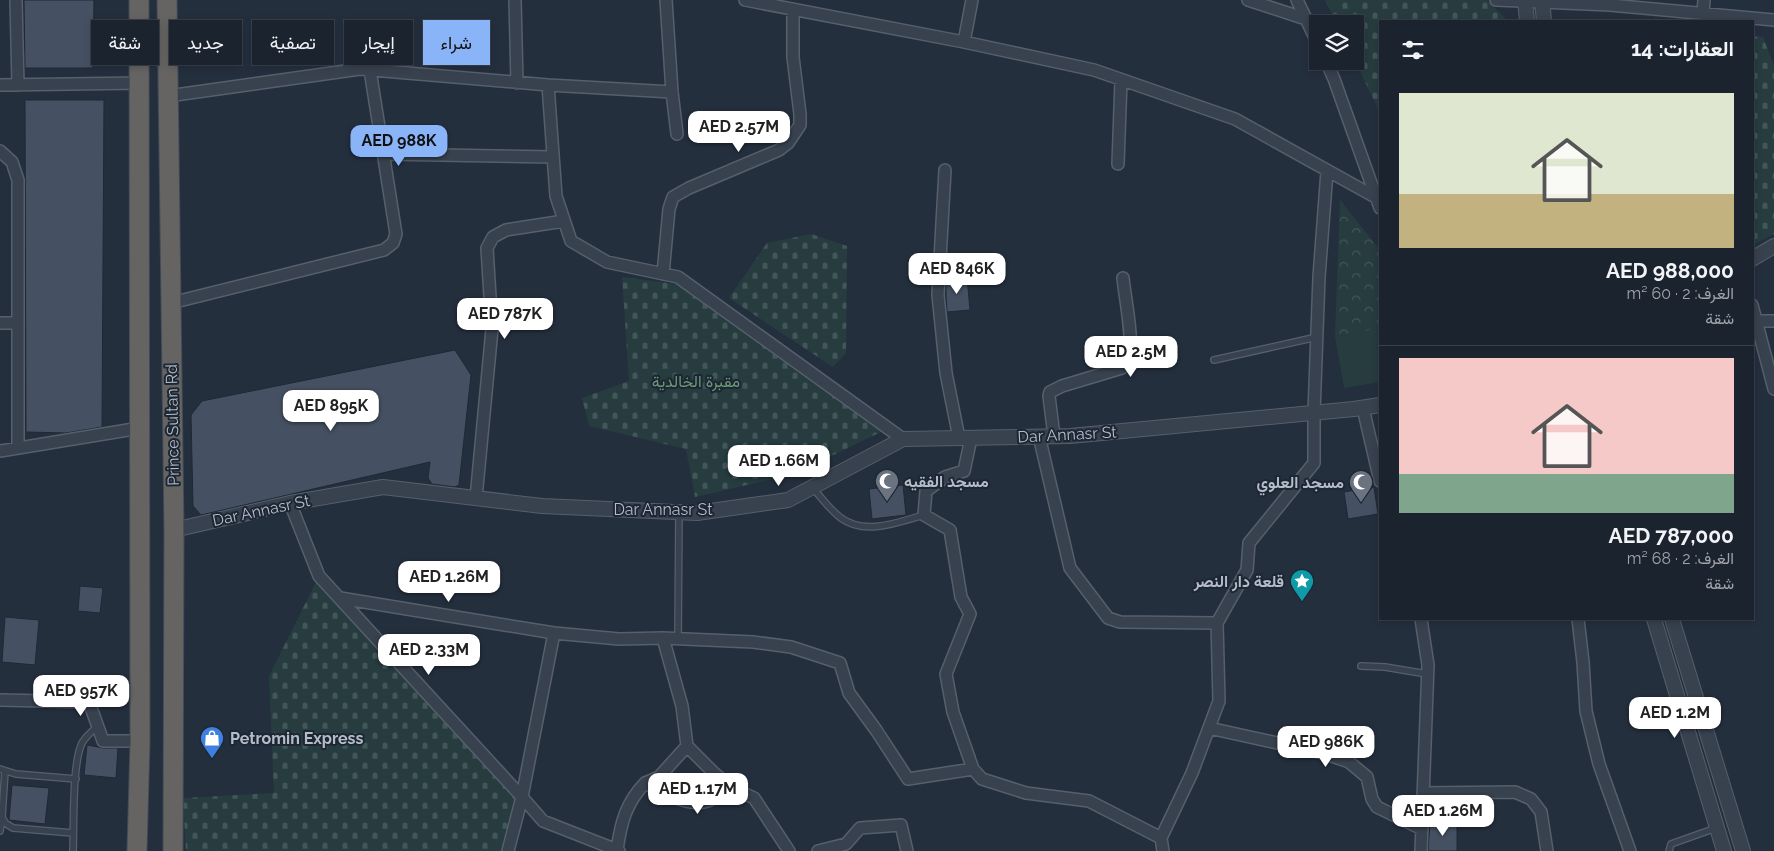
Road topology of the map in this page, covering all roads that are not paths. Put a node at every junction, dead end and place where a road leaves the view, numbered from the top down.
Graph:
1 (16, 0) edge
2 (139, 0) edge
3 (167, 0) edge
4 (515, 0) edge
5 (666, 0) edge
6 (745, 0) edge
7 (972, 0) edge
8 (1248, 0) edge
9 (1297, 0) edge
10 (1496, 0) edge
11 (1704, 0) edge
12 (1525, 1) edge
13 (1542, 1) edge
14 (805, 6) edge
15 (792, 9) junction
16 (1703, 13) junction
17 (1306, 19) junction
18 (1527, 20) edge
19 (1544, 20) edge
20 (1774, 20) edge
21 (1309, 25) edge
22 (964, 42) junction
23 (370, 70) junction
24 (1330, 70) edge
25 (1121, 80) junction
26 (140, 83) junction
27 (517, 83) junction
28 (0, 85) edge
29 (18, 85) junction
30 (548, 86) junction
31 (672, 92) junction
32 (168, 96) junction
33 (678, 134) dead end
34 (0, 151) edge
35 (384, 154) junction
36 (553, 157) junction
37 (1118, 164) dead end
38 (945, 170) dead end
39 (1327, 170) junction
40 (1378, 203) edge
41 (564, 221) junction
42 (1774, 246) edge
43 (1754, 258) edge
44 (663, 274) junction
45 (1123, 278) dead end
46 (170, 303) junction
47 (1754, 313) edge
48 (1756, 321) junction
49 (1774, 321) edge
50 (0, 323) edge
51 (18, 323) junction
52 (1317, 337) junction
53 (1214, 360) dead end
54 (1774, 389) edge
55 (1379, 405) edge
56 (1363, 408) junction
57 (1314, 413) junction
58 (140, 428) junction
59 (1039, 436) junction
60 (1054, 436) junction
61 (965, 438) junction
62 (903, 439) junction
63 (18, 448) junction
64 (0, 451) edge
65 (1379, 477) edge
66 (812, 487) junction
67 (476, 498) junction
68 (290, 503) junction
69 (679, 512) junction
70 (924, 515) junction
71 (174, 530) junction
72 (340, 598) junction
73 (1421, 620) edge
74 (1578, 620) edge
75 (1654, 620) edge
76 (1672, 620) edge
77 (1217, 623) junction
78 (554, 633) junction
79 (663, 638) junction
80 (678, 639) junction
81 (1361, 666) dead end
82 (1427, 674) junction
83 (0, 700) edge
84 (98, 726) junction
85 (1209, 728) junction
86 (140, 741) junction
87 (687, 746) junction
88 (973, 769) junction
89 (3, 770) edge
90 (76, 779) junction
91 (645, 782) junction
92 (732, 788) junction
93 (1423, 793) junction
94 (522, 797) junction
95 (2, 817) junction
96 (1717, 828) junction
97 (1422, 829) junction
98 (0, 831) edge
99 (74, 833) junction
100 (1161, 838) junction
101 (73, 851) edge
102 (137, 851) edge
103 (173, 851) edge
104 (508, 851) edge
105 (617, 851) edge
106 (790, 851) edge
107 (818, 851) edge
108 (907, 851) edge
109 (1163, 851) edge
110 (1421, 851) edge
111 (1547, 851) edge
112 (1630, 851) edge
113 (1670, 851) edge
114 (1724, 851) edge
115 (1743, 851) edge

1 - 29 street
2 - 26 highway, Prince Sultan Rd
3 - 32 highway, Prince Sultan Rd
4 - 27 street
5 - 31 street
6 - 15 street
7 - 22 street
8 - 17 street
9 - 17 street
10 - 12 street
11 - 16 street
12 - 13 street
12 - 18 street
13 - 16 street
13 - 19 street
14 - 15 street
14 - 22 street
15 - 44 street
16 - 20 street
17 - 21 street
22 - 25 street
23 - 27 street
23 - 32 street
23 - 35 street
24 - 40 street
25 - 37 street
25 - 39 street
26 - 29 street
26 - 58 highway, Prince Sultan Rd
27 - 30 street
28 - 29 street
30 - 31 street
30 - 36 street
31 - 33 street
32 - 46 highway, Prince Sultan Rd
34 - 51 street
35 - 36 street
35 - 46 street
36 - 41 street
38 - 61 street
39 - 40 street
39 - 52 street
41 - 44 street
41 - 67 street
42 - 43 street
44 - 62 street
45 - 60 street
46 - 71 highway, Prince Sultan Rd
47 - 48 street
48 - 49 street
48 - 54 street
50 - 51 street
51 - 63 street
52 - 53 lane
52 - 57 street
55 - 56 street, Dar Annasr St
56 - 57 street, Dar Annasr St
56 - 65 street
57 - 60 street, Dar Annasr St
57 - 77 street
58 - 63 street
58 - 86 highway, Prince Sultan Rd
59 - 60 street, Dar Annasr St
59 - 61 street, Dar Annasr St
59 - 77 street
61 - 62 street, Dar Annasr St
61 - 70 street
62 - 66 street, Dar Annasr St
63 - 64 street
66 - 69 street, Dar Annasr St
66 - 70 lane
67 - 68 street, Dar Annasr St
67 - 69 street, Dar Annasr St
68 - 71 street, Dar Annasr St
68 - 72 street
69 - 80 lane
70 - 88 street
71 - 103 highway, Prince Sultan Rd
72 - 78 street
72 - 94 street
73 - 82 street
74 - 112 street
75 - 96 street
76 - 115 street
77 - 85 street
78 - 79 street
78 - 94 street
79 - 80 street
79 - 87 street
80 - 88 street
81 - 82 lane
82 - 93 street
83 - 84 street
84 - 86 street
84 - 90 lane
85 - 97 street
85 - 100 street
86 - 102 highway, Prince Sultan Rd
87 - 91 street
87 - 92 street
88 - 100 street
89 - 90 lane
89 - 95 lane
90 - 99 lane
91 - 92 street
91 - 105 street
92 - 106 street
93 - 97 street
93 - 111 street
94 - 104 street
94 - 105 street
95 - 98 lane
95 - 99 lane
96 - 113 lane
96 - 114 street
97 - 110 street
99 - 101 lane
100 - 109 street
107 - 108 street

